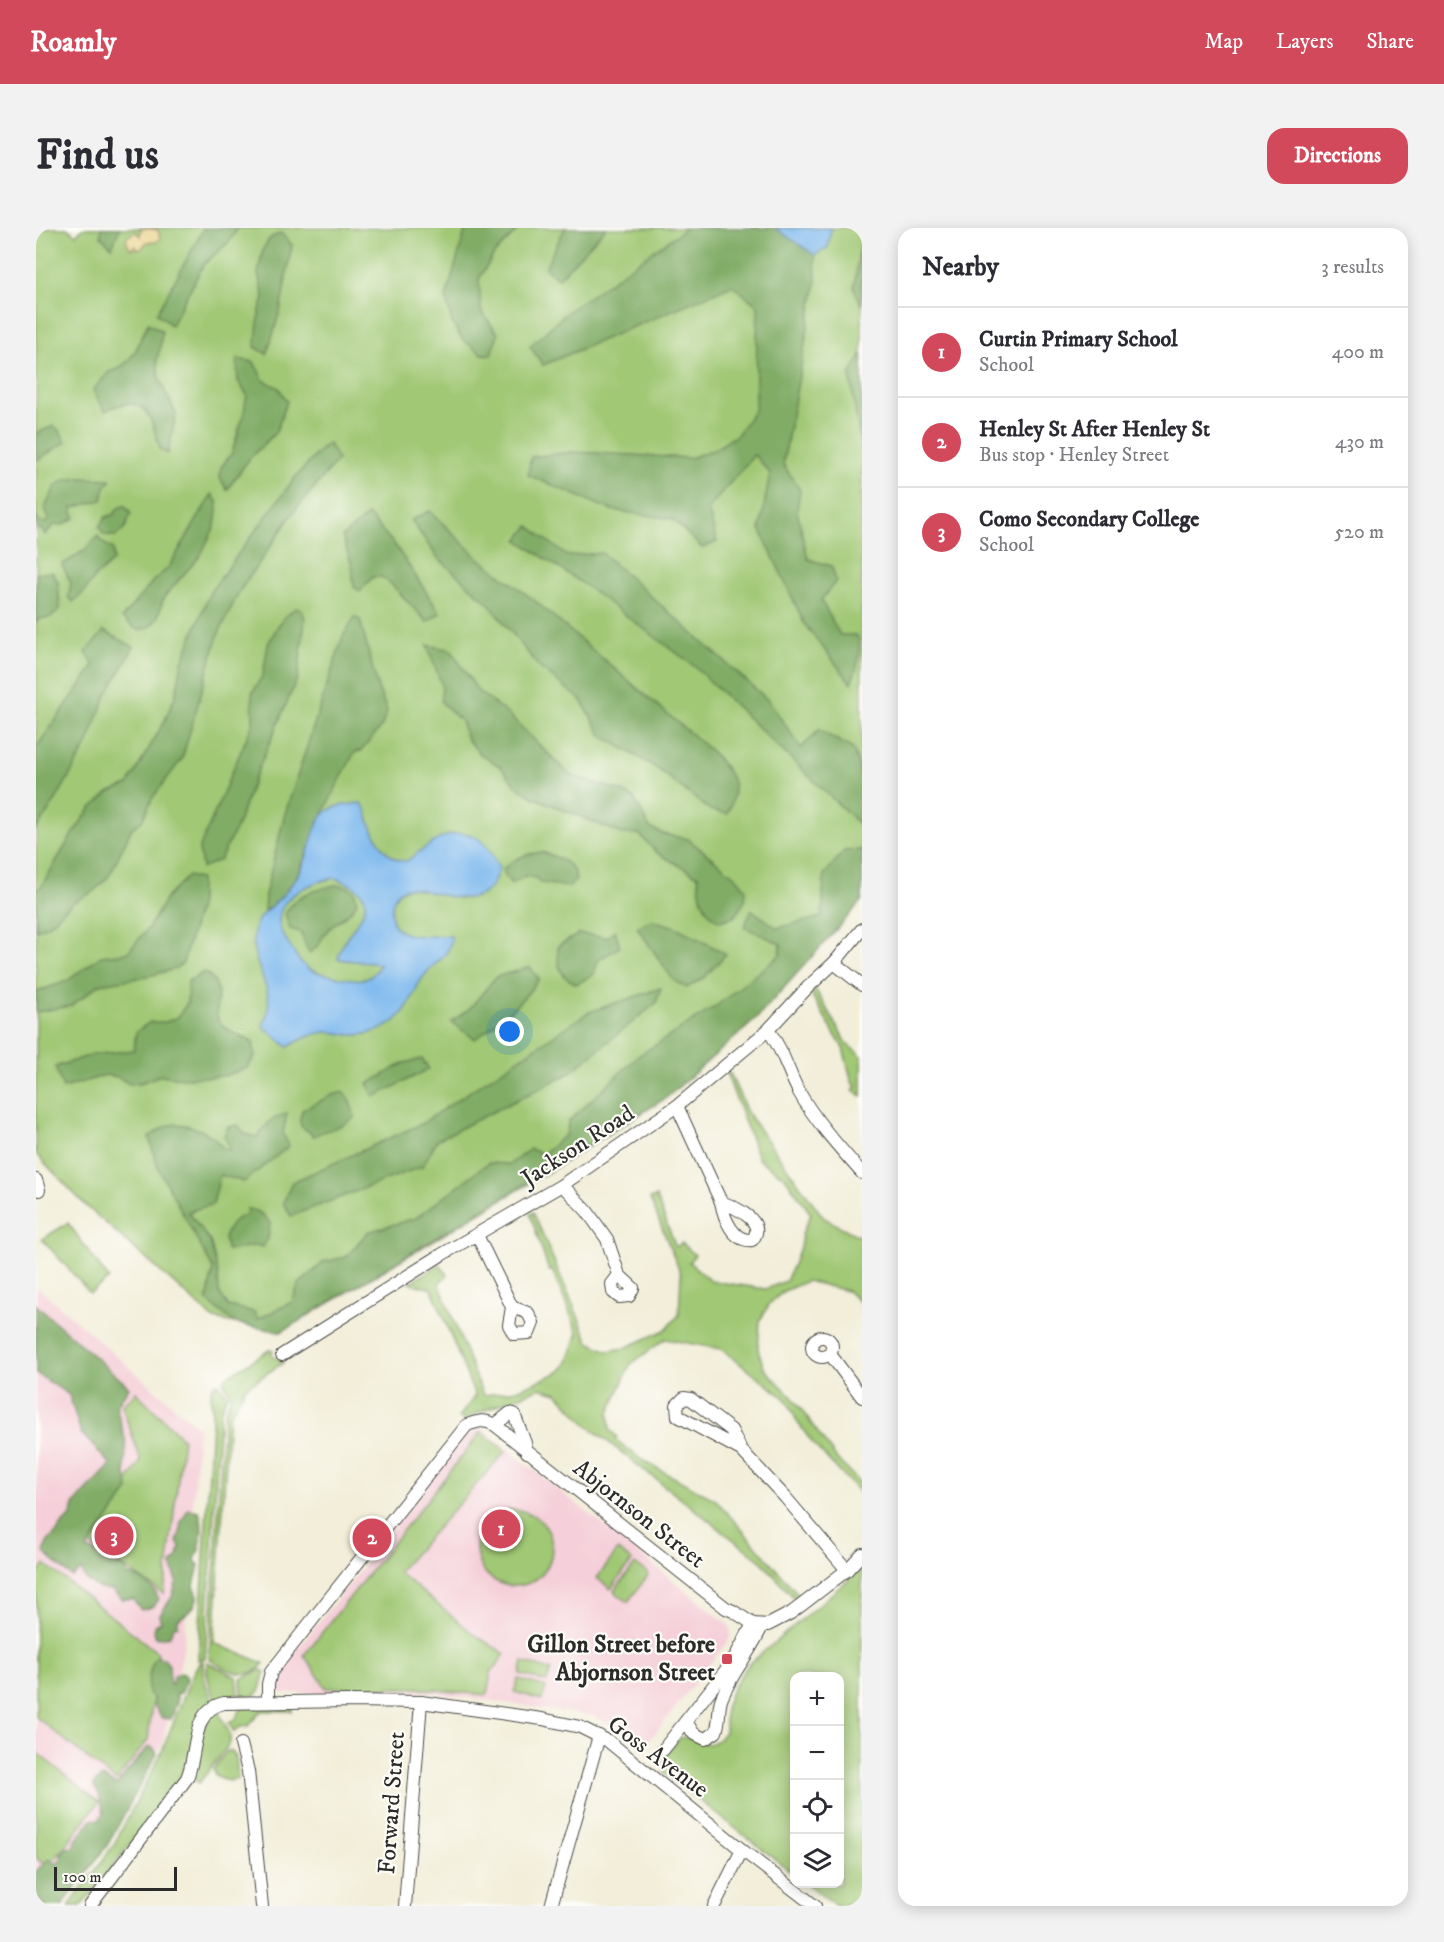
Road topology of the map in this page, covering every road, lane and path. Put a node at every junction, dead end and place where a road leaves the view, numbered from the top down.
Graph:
1 (862, 929) edge
2 (834, 963) junction
3 (862, 985) edge
4 (768, 1030) junction
5 (677, 1106) junction
6 (860, 1169) edge
7 (562, 1185) junction
8 (721, 1202) dead end
9 (477, 1234) junction
10 (619, 1275) dead end
11 (512, 1307) dead end
12 (830, 1354) dead end
13 (282, 1355) dead end
14 (862, 1397) edge
15 (495, 1425) junction
16 (741, 1450) junction
17 (527, 1452) junction
18 (862, 1554) edge
19 (847, 1570) junction
20 (756, 1629) junction
21 (268, 1702) junction
22 (421, 1702) junction
23 (686, 1721) junction
24 (599, 1736) junction
25 (241, 1744) dead end
26 (663, 1750) dead end
27 (742, 1850) junction
28 (90, 1906) edge
29 (262, 1906) edge
30 (405, 1906) edge
31 (551, 1906) edge
32 (714, 1906) edge
33 (815, 1906) edge

1 - 2 street, Jackson Road
2 - 3 street
2 - 4 street, Jackson Road
4 - 5 street, Jackson Road
4 - 6 street
5 - 7 street, Jackson Road
5 - 8 street
7 - 9 street, Jackson Road
7 - 10 street
9 - 11 street
9 - 13 street, Jackson Road
12 - 14 street
15 - 17 street, Abjornson Street
15 - 17 street
15 - 21 street, Abjornson Street
16 - 16 street
16 - 19 street
17 - 20 street, Abjornson Street
18 - 19 street
19 - 20 street
20 - 23 street
20 - 23 street
21 - 22 street, Goss Avenue
21 - 28 street, Goss Avenue
22 - 24 street, Goss Avenue
22 - 30 street, Forward Street
23 - 26 street
24 - 27 street, Goss Avenue
24 - 31 street
25 - 29 street
27 - 32 street
27 - 33 street, Goss Avenue

